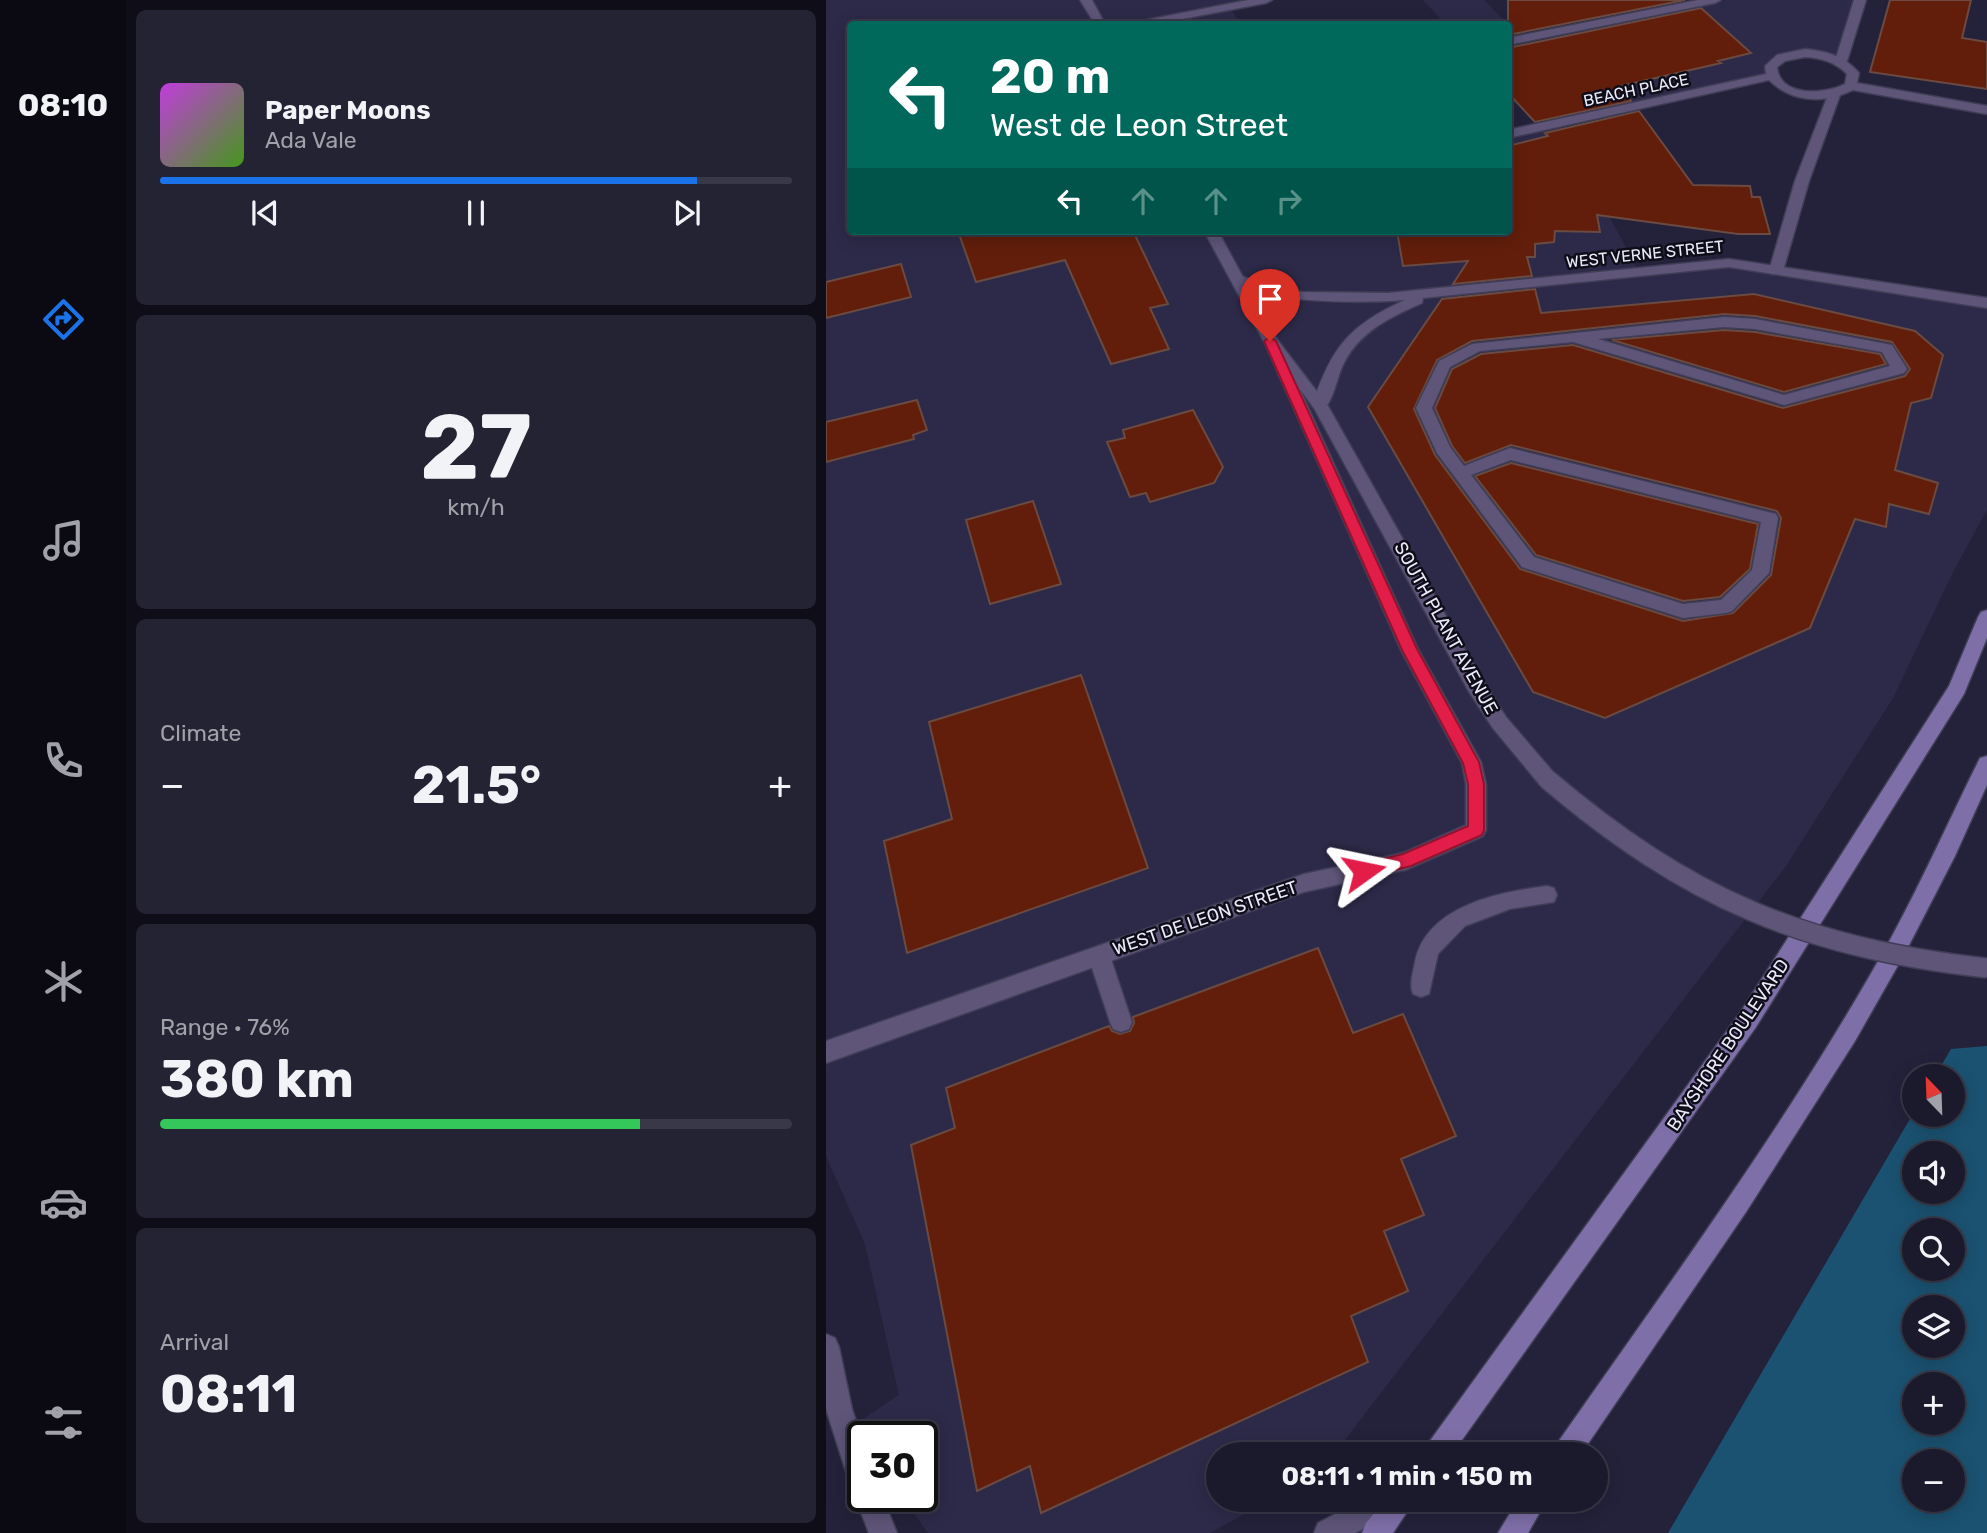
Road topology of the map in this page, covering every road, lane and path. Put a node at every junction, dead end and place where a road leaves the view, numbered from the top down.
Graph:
1 (1086, 0) edge
2 (1266, 0) edge
3 (1715, 0) edge
4 (1860, 0) edge
5 (1098, 21) edge
6 (1157, 21) edge
7 (1512, 41) edge
8 (1841, 61) junction
9 (1771, 76) junction
10 (1851, 86) junction
11 (1834, 95) junction
12 (1987, 110) edge
13 (1512, 133) edge
14 (1213, 235) edge
15 (1776, 271) junction
16 (1238, 279) junction
17 (1431, 294) junction
18 (1987, 303) edge
19 (1573, 337) junction
20 (1270, 341) junction
21 (1320, 406) junction
22 (1461, 473) junction
23 (1987, 617) edge
24 (1987, 764) edge
25 (1547, 895) dead end
26 (1099, 956) junction
27 (1987, 968) edge
28 (1421, 988) dead end
29 (1121, 1022) dead end
30 (826, 1052) edge
31 (826, 1347) edge
32 (847, 1434) edge
33 (1445, 1442) edge
34 (1574, 1442) edge
35 (874, 1512) edge
36 (1367, 1512) edge
37 (1393, 1512) edge
38 (1526, 1512) edge
39 (883, 1533) edge
40 (1328, 1533) edge
41 (1376, 1533) edge
42 (1511, 1533) edge

1 - 5 street
2 - 6 street
3 - 7 street
4 - 8 street
8 - 9 street
8 - 10 street
9 - 11 street
9 - 13 street, BEACH PLACE
10 - 11 street
10 - 12 street
11 - 15 street
14 - 16 street, SOUTH PLANT AVENUE
15 - 17 street, WEST VERNE STREET
15 - 18 street, WEST VERNE STREET
16 - 17 street, WEST VERNE STREET
16 - 20 street, SOUTH PLANT AVENUE
17 - 21 street, WEST VERNE STREET
19 - 19 street
19 - 22 street
20 - 21 street, SOUTH PLANT AVENUE
20 - 26 street, WEST DE LEON STREET
21 - 27 street, SOUTH PLANT AVENUE, bridge
22 - 22 street
23 - 33 main road, BAYSHORE BOULEVARD
24 - 34 main road
25 - 28 street
26 - 29 street
26 - 30 street, WEST DE LEON STREET
31 - 32 street
35 - 39 street
36 - 40 street
37 - 41 main road
38 - 42 main road

